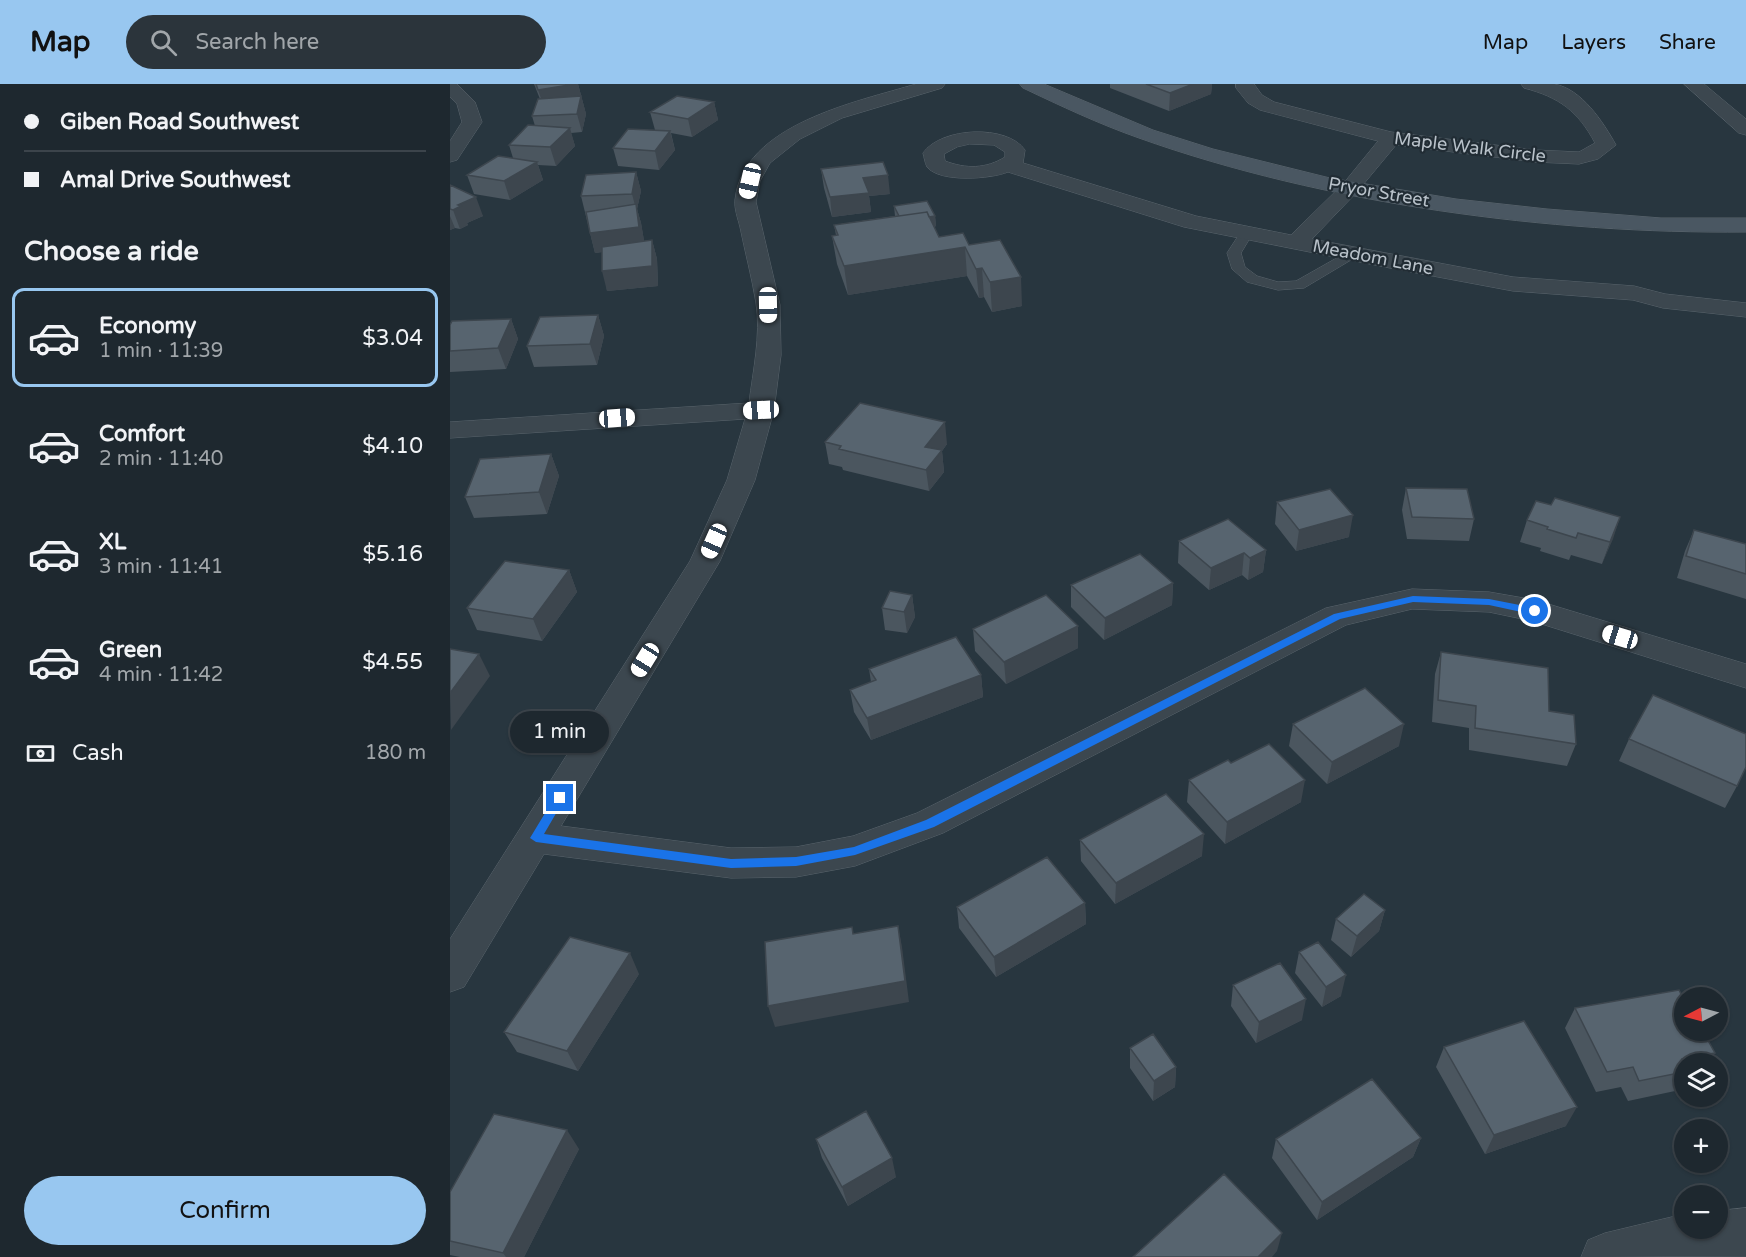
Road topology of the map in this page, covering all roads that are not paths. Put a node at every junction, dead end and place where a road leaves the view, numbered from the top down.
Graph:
1 (936, 84) edge
2 (1029, 84) edge
3 (1245, 84) edge
4 (1530, 84) edge
5 (1692, 84) edge
6 (450, 87) edge
7 (1746, 129) edge
8 (1391, 138) junction
9 (450, 156) edge
10 (1007, 165) dead end
11 (1350, 188) junction
12 (1746, 225) edge
13 (1247, 232) junction
14 (1296, 242) junction
15 (1354, 254) junction
16 (1746, 310) edge
17 (761, 410) junction
18 (450, 430) edge
19 (1746, 676) edge
20 (536, 838) junction
21 (450, 974) edge
22 (1746, 1232) edge
23 (1605, 1257) edge

1 - 17 street
2 - 11 main road, Pryor Street
3 - 8 street, Maple Walk Circle
4 - 8 street, Maple Walk Circle
5 - 7 street
6 - 9 street
8 - 11 street
10 - 13 street, Meadom Lane
11 - 12 main road, Pryor Street
11 - 14 street
13 - 14 street, Meadom Lane
13 - 15 lane
14 - 15 street, Meadom Lane
15 - 16 street, Meadom Lane
17 - 18 street
17 - 20 street
19 - 20 street
20 - 21 street
22 - 23 street

